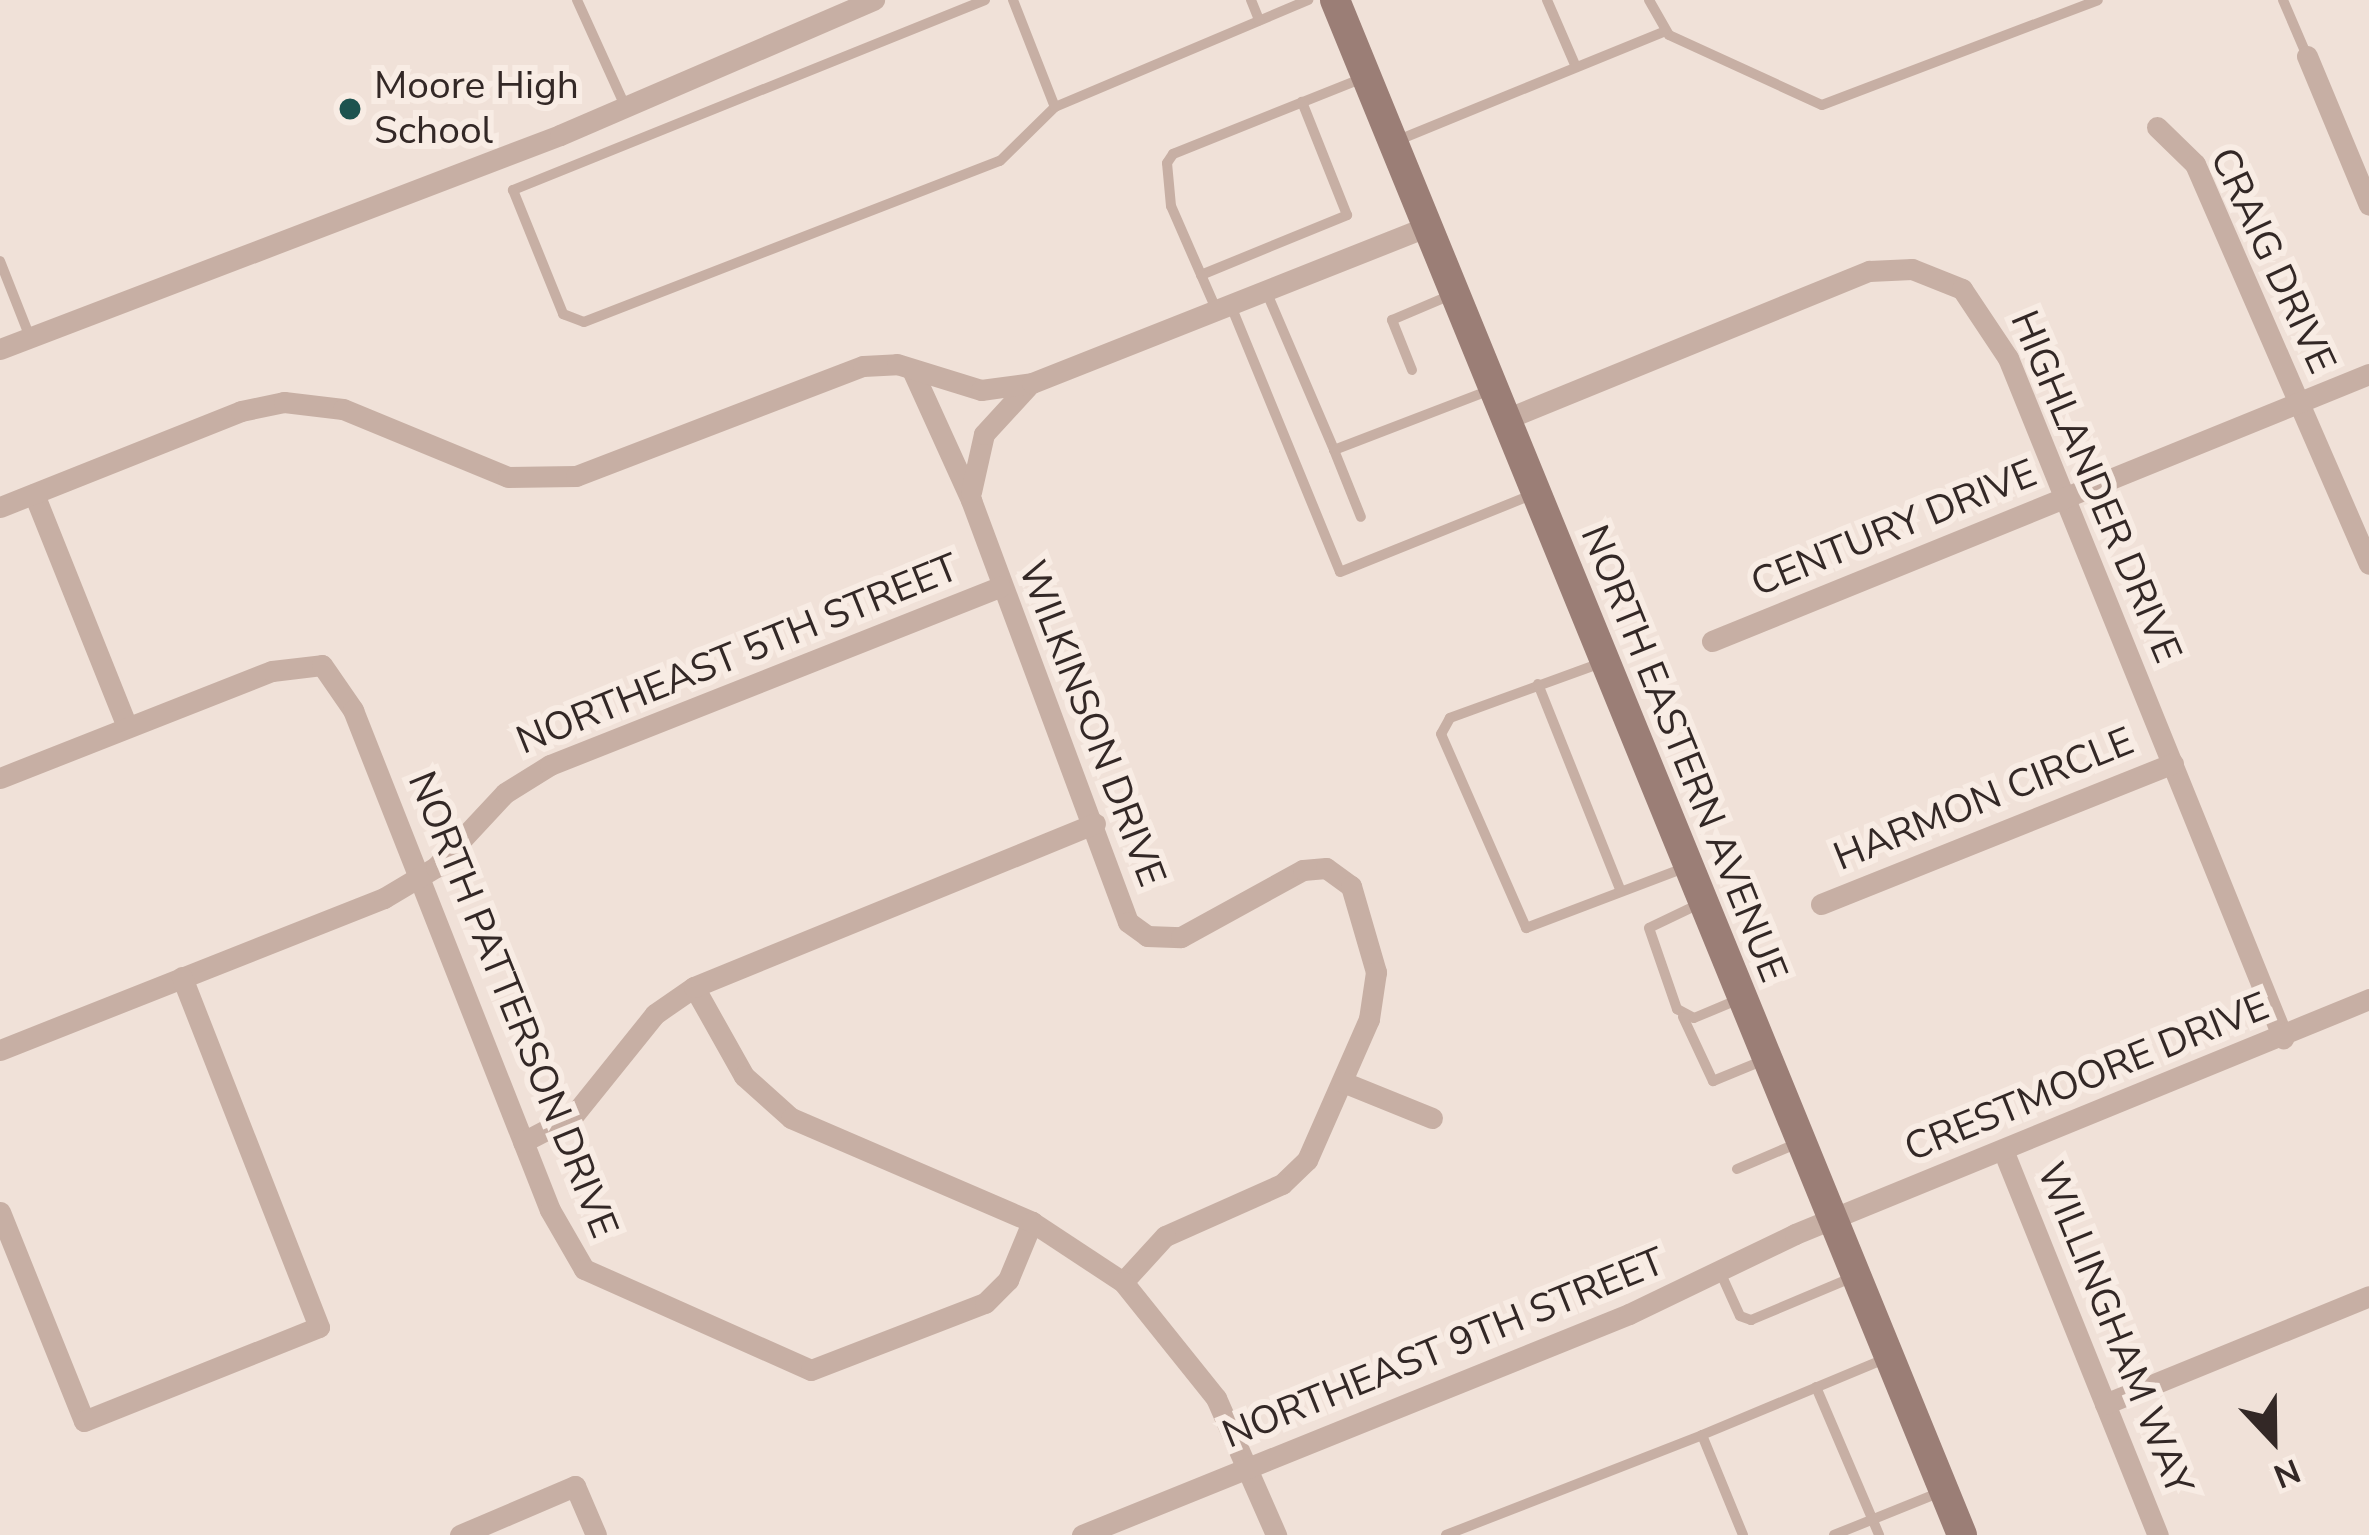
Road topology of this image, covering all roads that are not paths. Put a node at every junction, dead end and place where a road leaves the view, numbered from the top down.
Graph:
1 (577, 0) edge
2 (874, 0) edge
3 (985, 0) edge
4 (1012, 0) edge
5 (1251, 0) edge
6 (1308, 0) edge
7 (1335, 0) edge
8 (1547, 0) edge
9 (1649, 0) edge
10 (2098, 0) edge
11 (2283, 0) edge
12 (1259, 20) junction
13 (1665, 31) junction
14 (2307, 56) joint
15 (1576, 67) junction
16 (1366, 77) junction
17 (1302, 102) junction
18 (1055, 106) junction
19 (626, 109) junction
20 (2157, 127) dead end
21 (1393, 143) junction
22 (2369, 205) edge
23 (1427, 227) junction
24 (0, 261) edge
25 (1201, 274) junction
26 (1266, 291) junction
27 (1454, 293) junction
28 (1224, 308) junction
29 (31, 340) junction
30 (0, 350) edge
31 (1412, 370) dead end
32 (913, 371) junction
33 (2369, 374) edge
34 (1032, 383) junction
35 (1493, 388) junction
36 (2298, 403) junction
37 (1506, 419) junction
38 (1334, 450) junction
39 (34, 494) junction
40 (1536, 494) junction
41 (2065, 499) junction
42 (971, 500) junction
43 (0, 507) edge
44 (1360, 517) dead end
45 (2369, 564) edge
46 (1000, 587) junction
47 (1712, 641) dead end
48 (1604, 662) junction
49 (1538, 684) junction
50 (127, 727) junction
51 (2173, 764) junction
52 (0, 778) edge
53 (1095, 824) junction
54 (1687, 867) junction
55 (418, 878) junction
56 (1621, 892) junction
57 (1701, 903) junction
58 (1821, 904) dead end
59 (182, 977) junction
60 (694, 987) junction
61 (1740, 999) junction
62 (2369, 999) edge
63 (1683, 1017) junction
64 (2283, 1038) junction
65 (0, 1050) edge
66 (1765, 1060) junction
67 (1343, 1082) junction
68 (1432, 1118) dead end
69 (523, 1142) junction
70 (1798, 1143) junction
71 (2003, 1150) junction
72 (1737, 1169) dead end
73 (0, 1212) edge
74 (1830, 1220) junction
75 (1032, 1222) junction
76 (1721, 1274) junction
77 (1854, 1277) junction
78 (1124, 1282) junction
79 (2369, 1297) edge
80 (1888, 1358) junction
81 (1816, 1387) junction
82 (2104, 1404) junction
83 (1702, 1435) junction
84 (1249, 1467) junction
85 (1944, 1491) junction
86 (1873, 1520) junction
87 (460, 1535) edge
88 (596, 1535) edge
89 (1082, 1535) edge
90 (1276, 1535) edge
91 (1446, 1535) edge
92 (1742, 1535) edge
93 (1834, 1535) edge
94 (1879, 1535) edge
95 (1962, 1535) edge
96 (2158, 1535) edge

1 - 19 lane
2 - 19 street
3 - 18 lane
4 - 18 lane
5 - 12 lane
6 - 12 lane
7 - 16 main road, NORTH EASTERN AVENUE
8 - 15 lane
9 - 13 lane
10 - 13 lane
11 - 14 lane
12 - 18 lane
13 - 15 lane
14 - 22 street
15 - 21 lane
16 - 17 lane
16 - 21 main road, NORTH EASTERN AVENUE
17 - 25 lane
17 - 25 lane
19 - 29 street
20 - 36 street, CRAIG DRIVE
21 - 23 main road, NORTH EASTERN AVENUE
23 - 26 street
23 - 27 main road, NORTH EASTERN AVENUE
24 - 29 lane
25 - 28 lane
26 - 28 street
26 - 38 lane
27 - 31 lane
27 - 35 main road, NORTH EASTERN AVENUE
28 - 34 street
28 - 40 lane
29 - 30 street
32 - 34 street
32 - 39 street
32 - 42 street, WILKINSON DRIVE
33 - 36 street, CENTURY DRIVE
34 - 42 street
35 - 37 main road, NORTH EASTERN AVENUE
35 - 38 lane
36 - 41 street, CENTURY DRIVE
36 - 45 street, CRAIG DRIVE
37 - 40 main road, NORTH EASTERN AVENUE
37 - 41 street, HIGHLANDER DRIVE
38 - 44 lane
39 - 43 street
39 - 50 street
40 - 48 main road, NORTH EASTERN AVENUE
41 - 47 street, CENTURY DRIVE
41 - 51 street, HIGHLANDER DRIVE
42 - 46 street, WILKINSON DRIVE
46 - 53 street, WILKINSON DRIVE
46 - 55 street, NORTHEAST 5TH STREET
48 - 49 lane
48 - 54 main road, NORTH EASTERN AVENUE
49 - 56 lane
49 - 56 lane
50 - 52 street, NORTH PATTERSON DRIVE
50 - 55 street, NORTH PATTERSON DRIVE
51 - 58 street, HARMON CIRCLE
51 - 64 street, HIGHLANDER DRIVE
53 - 60 street
53 - 67 street, WILKINSON DRIVE
54 - 56 lane
54 - 57 main road, NORTH EASTERN AVENUE
55 - 59 street, NORTHEAST 5TH STREET
55 - 69 street, NORTH PATTERSON DRIVE
57 - 61 main road, NORTH EASTERN AVENUE
57 - 63 lane
59 - 65 street, NORTHEAST 5TH STREET
59 - 73 street
60 - 69 street
60 - 75 street
61 - 63 lane
61 - 66 main road, NORTH EASTERN AVENUE
62 - 64 street, CRESTMOORE DRIVE
63 - 66 lane
64 - 71 street, CRESTMOORE DRIVE
66 - 70 main road, NORTH EASTERN AVENUE
67 - 68 street
67 - 78 street, WILKINSON DRIVE
69 - 75 street, NORTH PATTERSON DRIVE
70 - 72 lane
70 - 74 main road, NORTH EASTERN AVENUE
71 - 74 street, CRESTMOORE DRIVE
71 - 82 street, WILLINGHAM WAY
74 - 76 street, NORTHEAST 9TH STREET
74 - 77 main road, NORTH EASTERN AVENUE
75 - 78 street
76 - 77 lane
76 - 84 street, NORTHEAST 9TH STREET
77 - 80 main road, NORTH EASTERN AVENUE
78 - 84 street
79 - 82 street
80 - 81 lane
80 - 85 main road, NORTH EASTERN AVENUE
81 - 83 lane
81 - 86 lane
82 - 96 street, WILLINGHAM WAY
83 - 91 lane
83 - 92 lane
84 - 89 street, NORTHEAST 9TH STREET
84 - 90 street
85 - 86 lane
85 - 95 main road, NORTH EASTERN AVENUE
86 - 93 lane
86 - 94 lane
87 - 88 street

